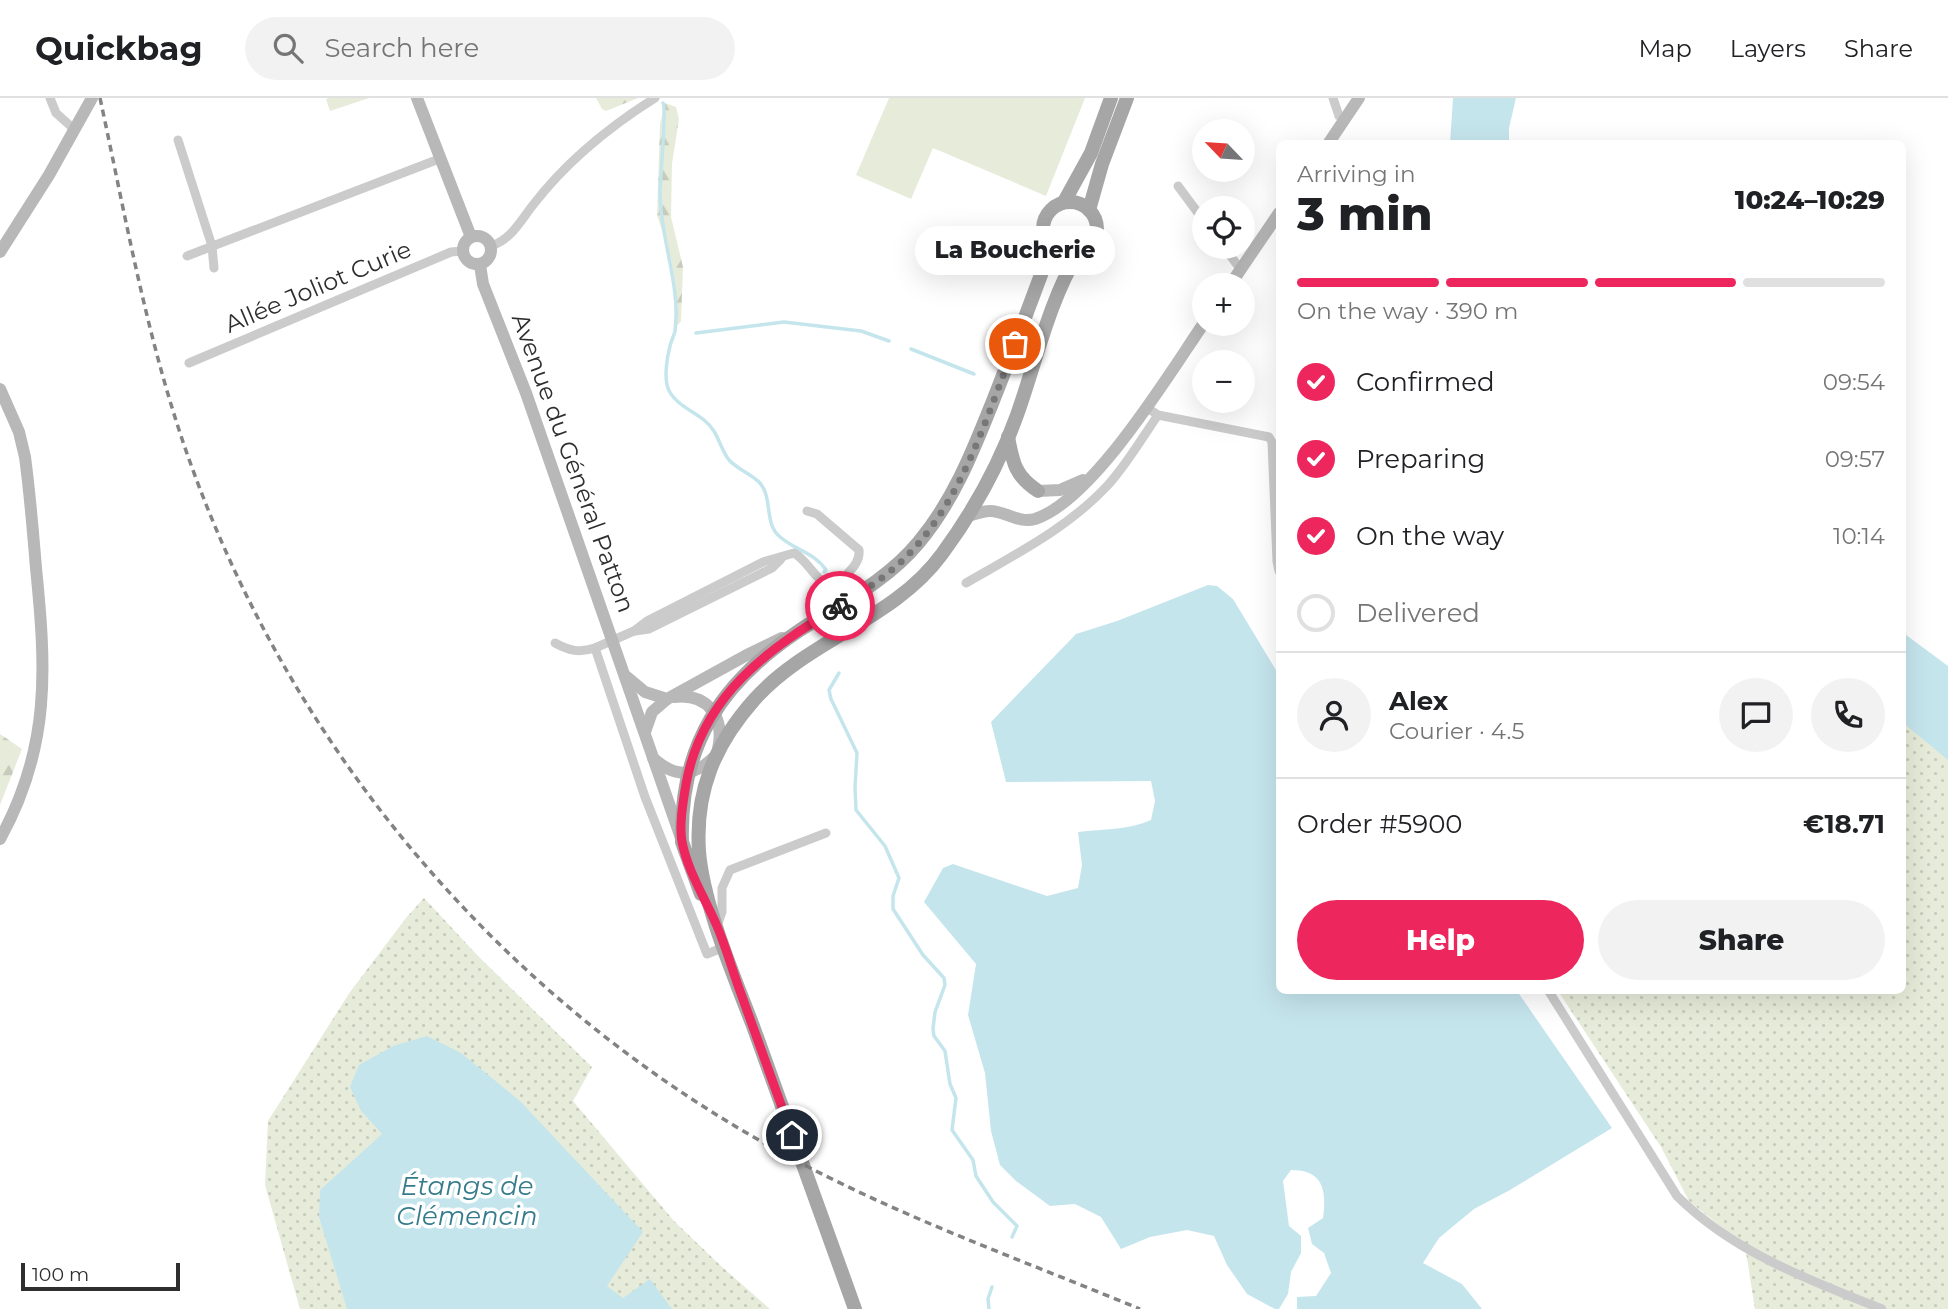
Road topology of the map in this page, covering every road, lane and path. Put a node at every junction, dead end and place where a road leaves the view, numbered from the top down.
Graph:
1 (50, 98) edge
2 (92, 98) edge
3 (417, 98) edge
4 (654, 98) edge
5 (1111, 98) edge
6 (1127, 98) edge
7 (1333, 98) edge
8 (1359, 98) edge
9 (1344, 119) junction
10 (75, 130) junction
11 (178, 140) dead end
12 (1331, 140) edge
13 (439, 159) junction
14 (1178, 186) dead end
15 (1064, 202) junction
16 (1192, 204) edge
17 (1089, 210) junction
18 (1276, 218) edge
19 (471, 237) junction
20 (1048, 244) junction
21 (212, 246) junction
22 (491, 246) junction
23 (463, 251) junction
24 (0, 252) edge
25 (1078, 254) junction
26 (187, 256) dead end
27 (1233, 259) edge
28 (480, 265) junction
29 (214, 268) dead end
30 (1241, 270) junction
31 (1239, 273) edge
32 (1195, 336) edge
33 (188, 363) dead end
34 (0, 389) edge
35 (1146, 407) junction
36 (1158, 415) junction
37 (1008, 437) junction
38 (1100, 467) junction
39 (1038, 491) joint
40 (807, 510) dead end
41 (968, 516) junction
42 (1276, 537) edge
43 (966, 583) dead end
44 (801, 629) junction
45 (613, 640) junction
46 (555, 643) dead end
47 (595, 648) junction
48 (626, 677) junction
49 (670, 698) junction
50 (714, 712) junction
51 (645, 738) junction
52 (715, 753) junction
53 (652, 758) junction
54 (688, 772) junction
55 (826, 833) dead end
56 (0, 839) edge
57 (682, 842) junction
58 (717, 926) junction
59 (724, 947) junction
60 (1551, 994) edge
61 (855, 1309) edge
62 (1882, 1309) edge

1 - 10 street
2 - 10 main road
3 - 13 main road
4 - 22 street
5 - 15 main road
6 - 17 main road
7 - 9 street
8 - 9 main road
9 - 12 main road
10 - 24 main road
11 - 21 street
13 - 19 main road
13 - 21 street
14 - 16 street
15 - 17 main road
15 - 20 main road
17 - 25 main road
18 - 30 main road
19 - 22 main road
19 - 23 main road
20 - 25 main road
20 - 44 main road
21 - 26 street
21 - 29 street
22 - 28 main road
23 - 28 main road
23 - 33 street, Allée Joliot Curie
25 - 37 main road
27 - 30 street
28 - 45 main road, Avenue du Général Patton
30 - 31 main road
32 - 35 main road
34 - 56 main road
35 - 36 street
35 - 38 main road
36 - 42 street
36 - 43 street
37 - 39 main road
37 - 41 main road
38 - 39 main road
38 - 41 main road
40 - 45 street
41 - 52 main road
44 - 49 main road
44 - 50 main road
45 - 47 street
45 - 48 main road, Avenue du Général Patton
46 - 47 street
47 - 59 street
48 - 49 main road
48 - 51 main road, Avenue du Général Patton
49 - 50 main road
49 - 51 main road
50 - 52 main road
50 - 54 main road
51 - 53 main road
52 - 54 main road
52 - 58 main road
53 - 54 main road
53 - 57 main road
54 - 57 main road
55 - 58 street
57 - 58 main road
58 - 59 main road
59 - 61 main road
60 - 62 street

